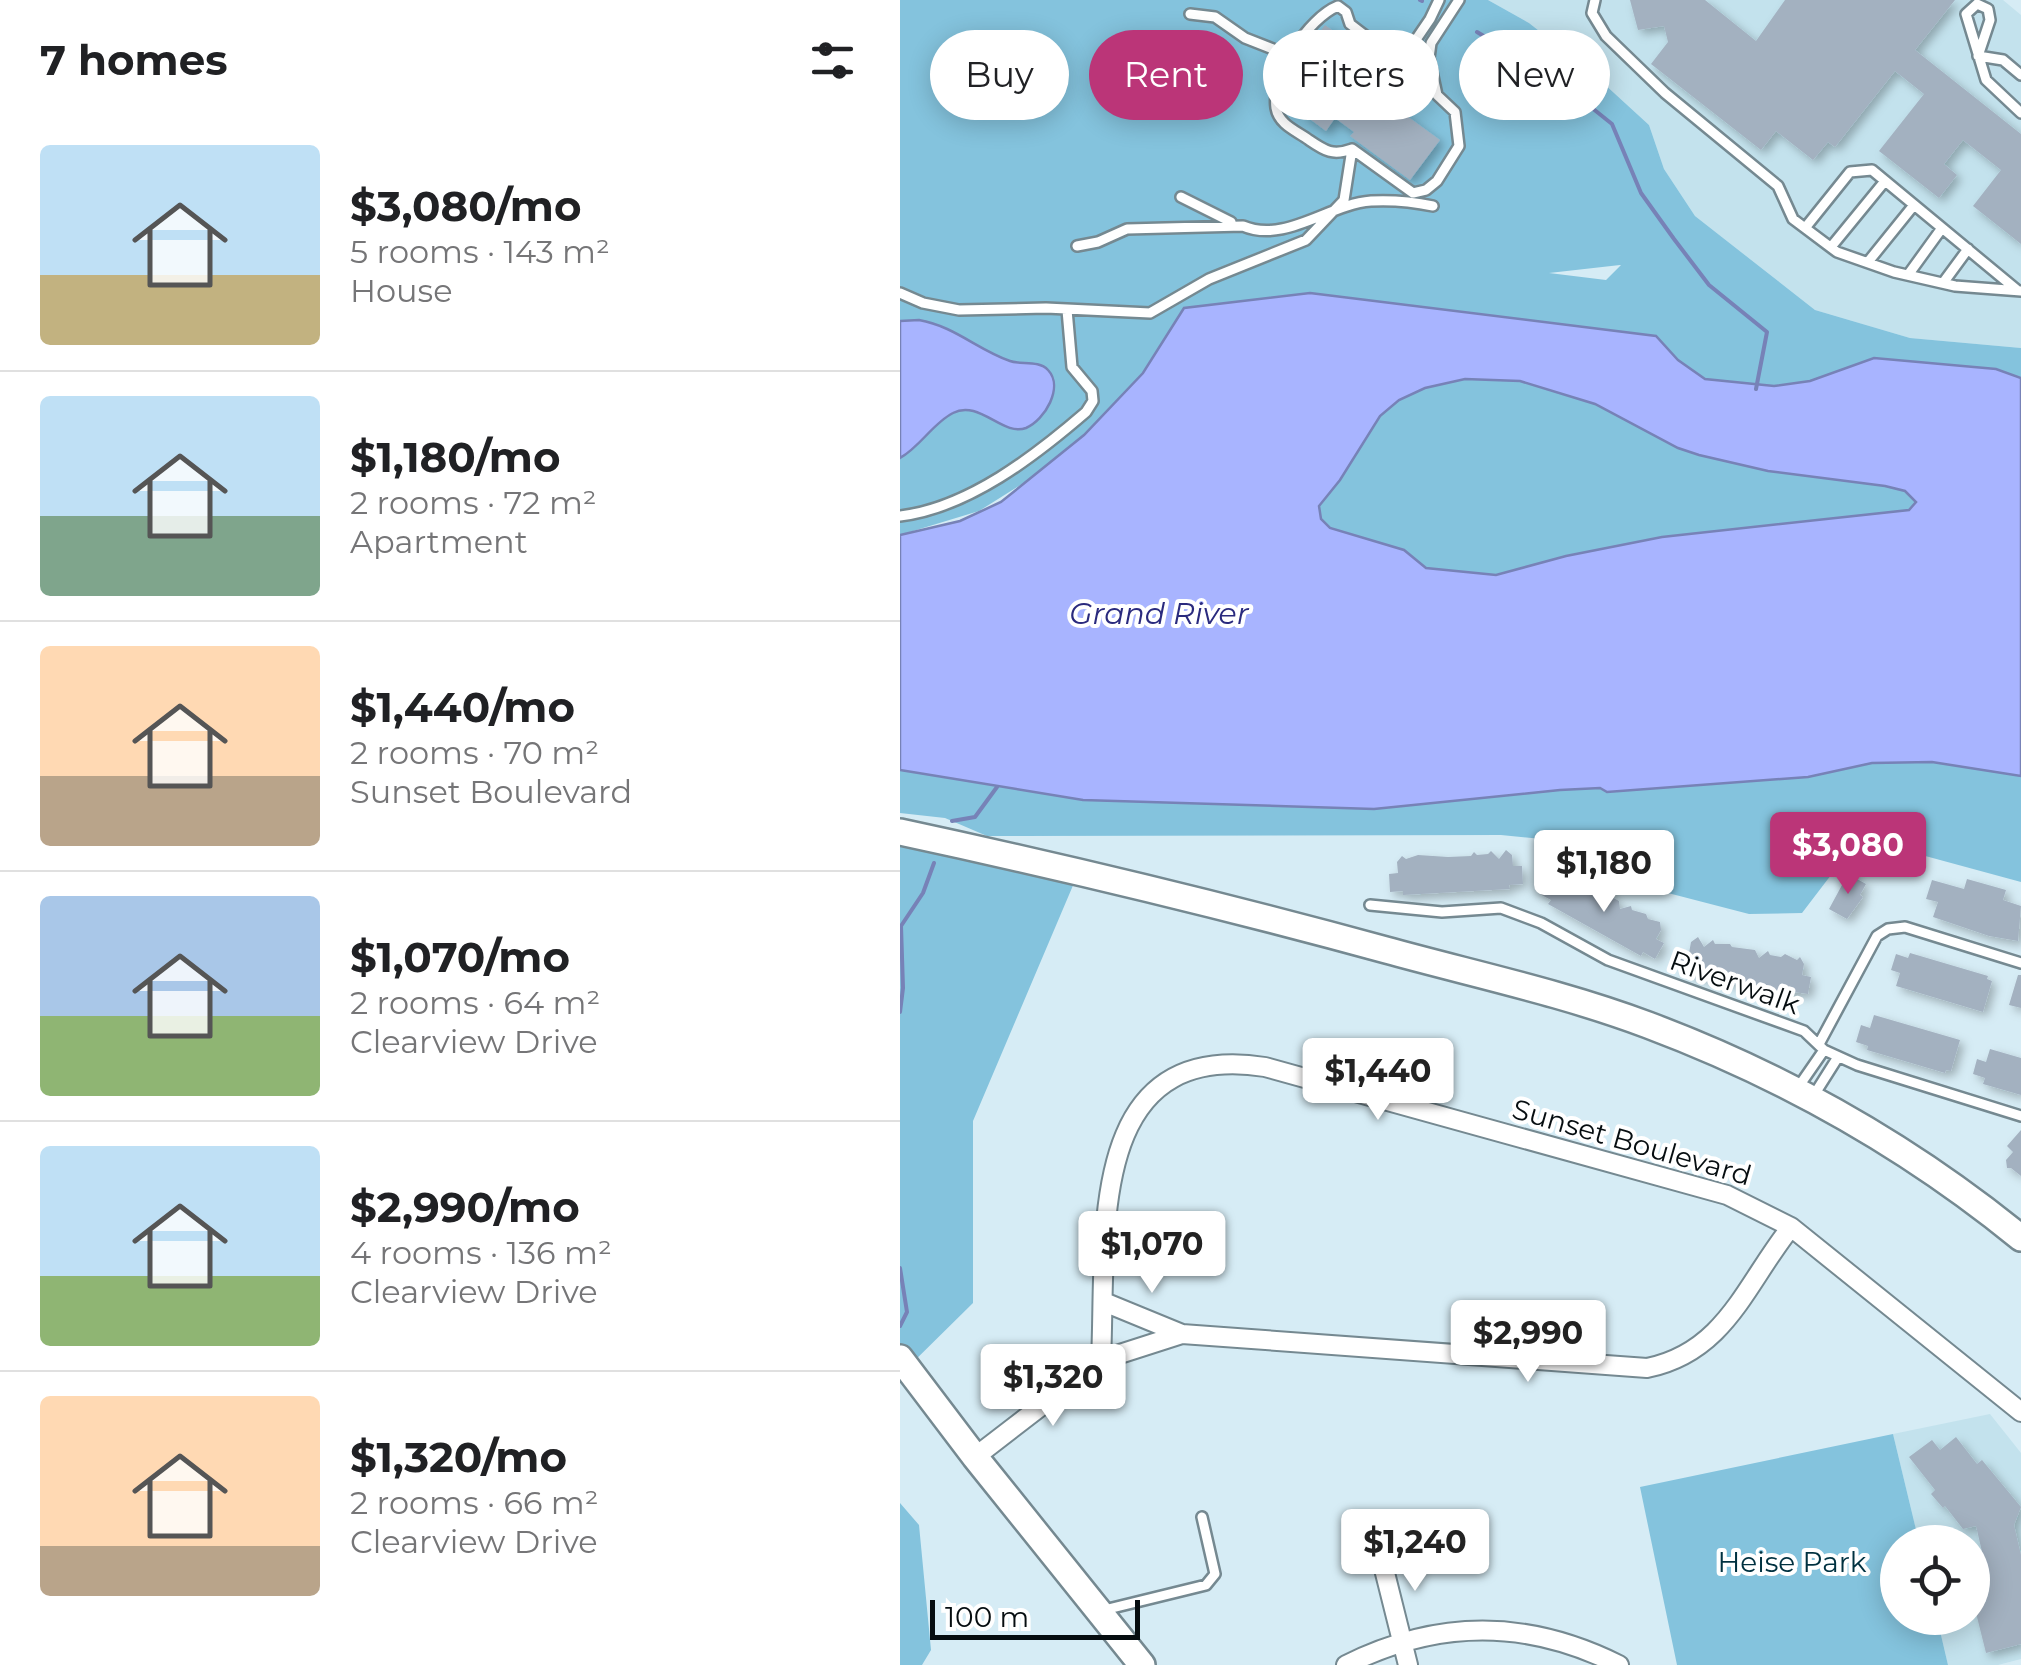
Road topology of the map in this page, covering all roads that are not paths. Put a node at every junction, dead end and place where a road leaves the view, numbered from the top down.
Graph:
1 (1439, 0) edge
2 (1459, 0) edge
3 (1595, 0) edge
4 (1190, 14) dead end
5 (1309, 30) edge
6 (1358, 30) edge
7 (1424, 30) edge
8 (1263, 45) edge
9 (1978, 56) junction
10 (2021, 75) edge
11 (2021, 113) edge
12 (1282, 120) edge
13 (1352, 148) junction
14 (1885, 180) junction
15 (1181, 197) dead end
16 (1914, 205) junction
17 (1433, 206) dead end
18 (1333, 213) junction
19 (1243, 226) junction
20 (1806, 228) junction
21 (1942, 228) junction
22 (1076, 246) dead end
23 (1831, 247) junction
24 (1968, 249) junction
25 (1868, 262) junction
26 (1908, 274) junction
27 (1943, 283) junction
28 (2020, 291) edge
29 (900, 293) edge
30 (1067, 310) junction
31 (900, 516) edge
32 (900, 832) edge
33 (1370, 905) dead end
34 (2021, 963) edge
35 (1821, 1047) junction
36 (1838, 1056) junction
37 (1804, 1093) junction
38 (2021, 1116) edge
39 (1792, 1227) junction
40 (2021, 1238) edge
41 (1104, 1302) junction
42 (1182, 1334) junction
43 (900, 1358) edge
44 (1101, 1360) junction
45 (2021, 1412) edge
46 (975, 1458) junction
47 (1202, 1517) dead end
48 (1381, 1557) dead end
49 (1096, 1611) junction
50 (1402, 1642) junction
51 (1142, 1665) edge
52 (1346, 1665) edge
53 (1408, 1665) edge
54 (1618, 1665) edge

1 - 7 lane
2 - 13 lane
3 - 20 lane
4 - 8 lane
5 - 6 lane
9 - 9 lane
9 - 10 lane
9 - 11 lane
12 - 13 lane
13 - 18 lane
14 - 16 lane
14 - 20 lane
14 - 23 lane
15 - 19 lane
16 - 21 lane
16 - 25 lane
17 - 18 lane
18 - 19 lane
18 - 30 lane
19 - 22 lane
20 - 23 lane
21 - 24 lane
21 - 26 lane
23 - 25 lane
24 - 27 lane
24 - 28 lane
25 - 26 lane
26 - 27 lane
27 - 28 lane
29 - 30 lane
30 - 31 lane
32 - 37 main road
33 - 35 lane, Riverwalk
34 - 35 lane
35 - 36 lane, Riverwalk
35 - 37 lane
36 - 37 lane
36 - 38 lane, Riverwalk
37 - 40 main road
39 - 41 street, Sunset Boulevard
39 - 42 street
39 - 45 street, Sunset Boulevard
41 - 42 street
41 - 44 street, Sunset Boulevard
42 - 44 street
43 - 46 main road
44 - 46 street
46 - 49 main road
47 - 49 lane
48 - 50 street
49 - 51 main road
50 - 52 street
50 - 53 street
50 - 54 street

